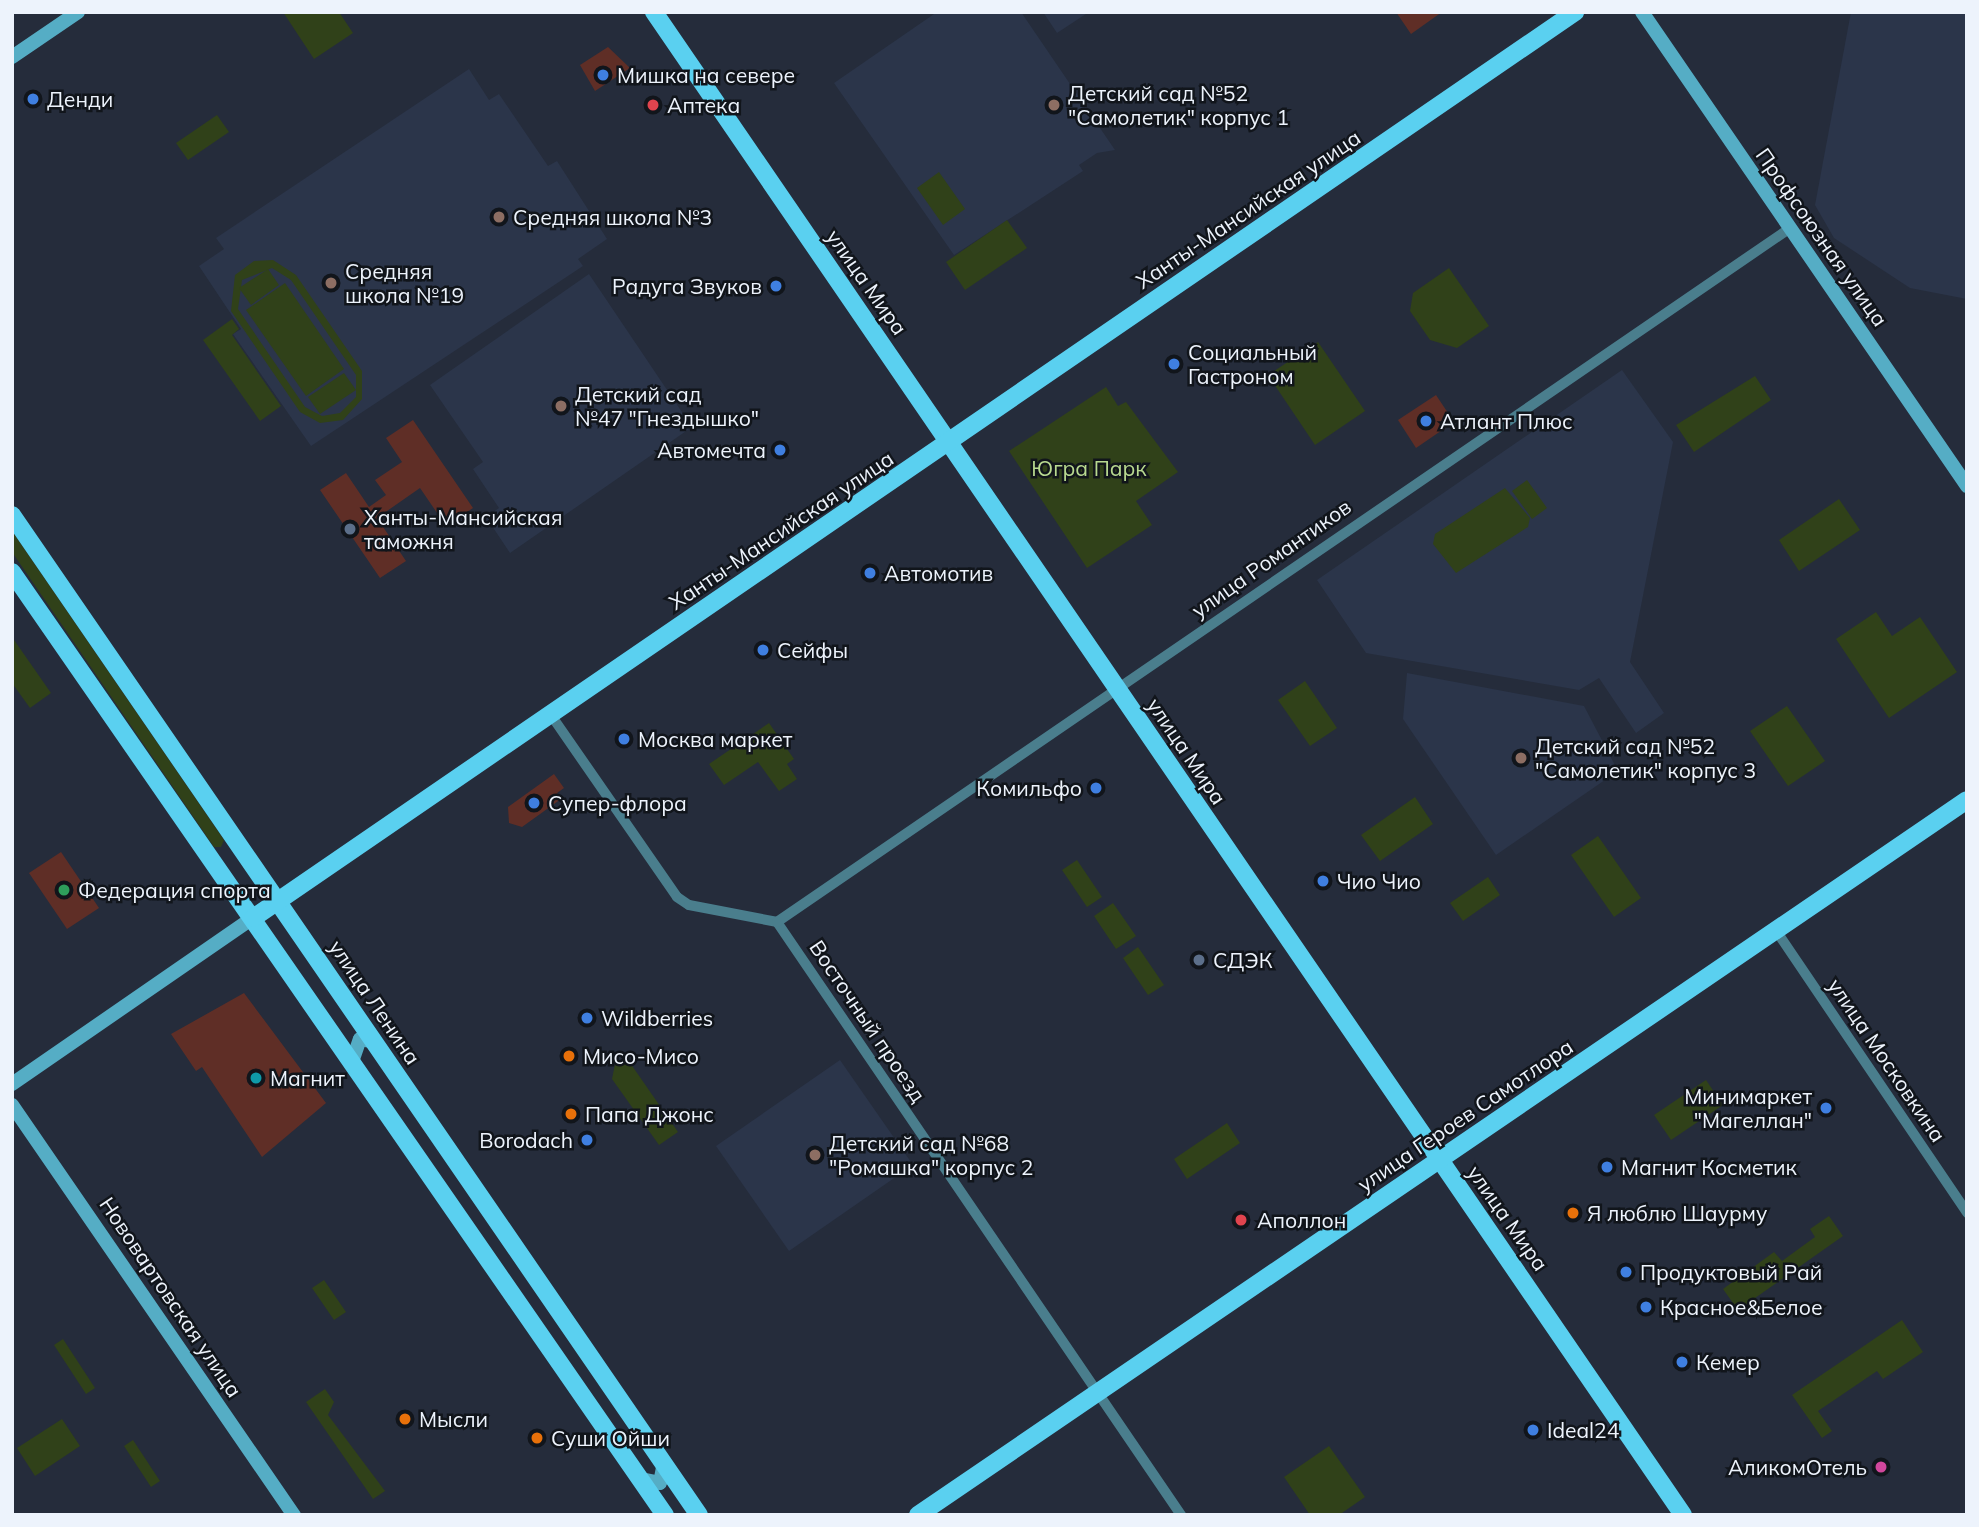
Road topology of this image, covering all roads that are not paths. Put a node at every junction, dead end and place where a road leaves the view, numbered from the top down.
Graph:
1 (78, 12) edge
2 (654, 12) edge
3 (1575, 12) edge
4 (1643, 12) edge
5 (12, 57) edge
6 (1790, 228) junction
7 (950, 442) junction
8 (1967, 486) edge
9 (12, 515) edge
10 (12, 572) edge
11 (1117, 688) junction
12 (551, 715) junction
13 (1967, 800) edge
14 (227, 830) junction
15 (202, 849) junction
16 (277, 901) junction
17 (253, 918) junction
18 (777, 922) junction
19 (1775, 929) junction
20 (376, 1042) junction
21 (353, 1059) junction
22 (12, 1084) edge
23 (12, 1105) edge
24 (1439, 1159) junction
25 (1967, 1213) edge
26 (1098, 1392) junction
27 (664, 1463) junction
28 (641, 1479) junction
29 (294, 1515) edge
30 (665, 1515) edge
31 (699, 1515) edge
32 (918, 1515) edge
33 (1181, 1515) edge
34 (1683, 1515) edge

1 - 5 main road
2 - 7 main road, улица Мира
3 - 7 main road, Ханты-Мансийская улица
4 - 6 main road, Профсоюзная улица
6 - 8 main road, Профсоюзная улица
6 - 11 street, улица Романтиков
7 - 11 main road, улица Мира
7 - 12 main road, Ханты-Мансийская улица
9 - 14 main road, улица Ленина
10 - 15 main road
11 - 18 street, улица Романтиков
11 - 24 main road, улица Мира
12 - 16 main road, Ханты-Мансийская улица
12 - 18 street
13 - 19 main road, улица Героев Самотлора
14 - 15 main road
14 - 16 main road, улица Ленина
15 - 17 main road
16 - 17 main road, Ханты-Мансийская улица
16 - 20 main road, улица Ленина
17 - 21 main road
17 - 22 main road, Ханты-Мансийская улица
18 - 26 street, Восточный проезд
19 - 24 main road, улица Героев Самотлора
19 - 25 street, улица Московкина
20 - 21 main road
20 - 27 main road, улица Ленина
21 - 28 main road
23 - 29 main road, Нововартовская улица
24 - 26 main road, улица Героев Самотлора
24 - 34 main road, улица Мира
26 - 32 main road, улица Героев Самотлора
26 - 33 street, Восточный проезд
27 - 28 main road
27 - 31 main road, улица Ленина
28 - 30 main road

